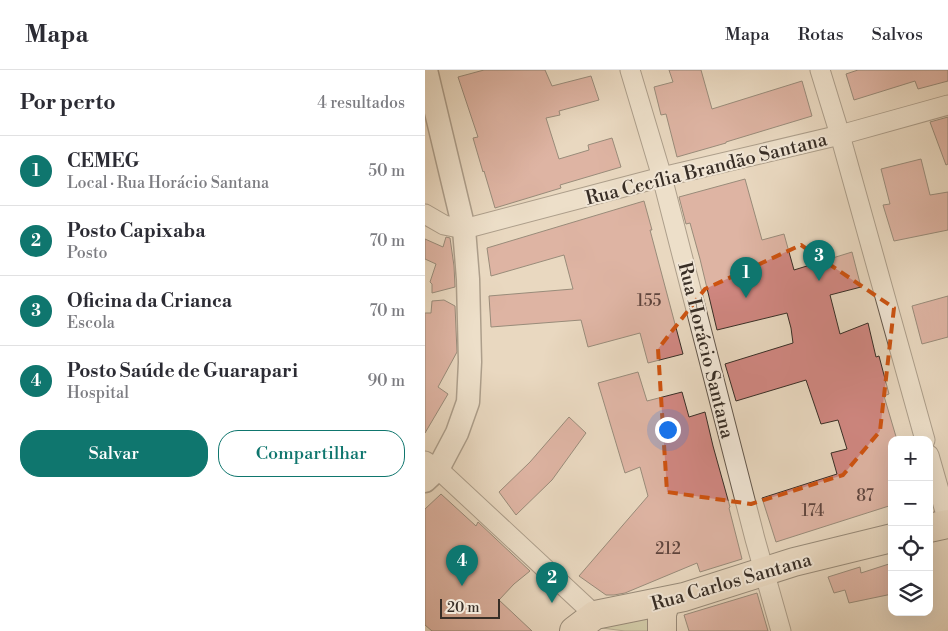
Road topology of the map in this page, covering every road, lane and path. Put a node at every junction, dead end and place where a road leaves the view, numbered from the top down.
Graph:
1 (426, 70) edge
2 (631, 70) edge
3 (820, 70) edge
4 (948, 105) edge
5 (840, 135) junction
6 (663, 177) junction
7 (425, 214) edge
8 (464, 229) junction
9 (924, 436) edge
10 (933, 469) edge
11 (429, 470) edge
12 (948, 523) edge
13 (933, 527) edge
14 (888, 539) edge
15 (764, 571) junction
16 (666, 601) junction
17 (595, 615) junction
18 (574, 631) edge
19 (662, 631) edge
20 (781, 631) edge

1 - 8 street
2 - 6 street, Rua Horácio Santana
3 - 5 street
4 - 5 street, Rua Cecília Brandão Santana
5 - 6 street, Rua Cecília Brandão Santana
5 - 9 street
6 - 8 street, Rua Cecília Brandão Santana
6 - 15 street, Rua Horácio Santana
7 - 8 street
8 - 11 street
10 - 12 street
11 - 17 street
12 - 13 main road
14 - 15 main road, Rua Carlos Santana
15 - 16 main road, Rua Carlos Santana
15 - 20 street, Rua Horácio Santana
16 - 17 main road, Rua Carlos Santana
16 - 19 main road
17 - 18 main road, Rua Carlos Santana

